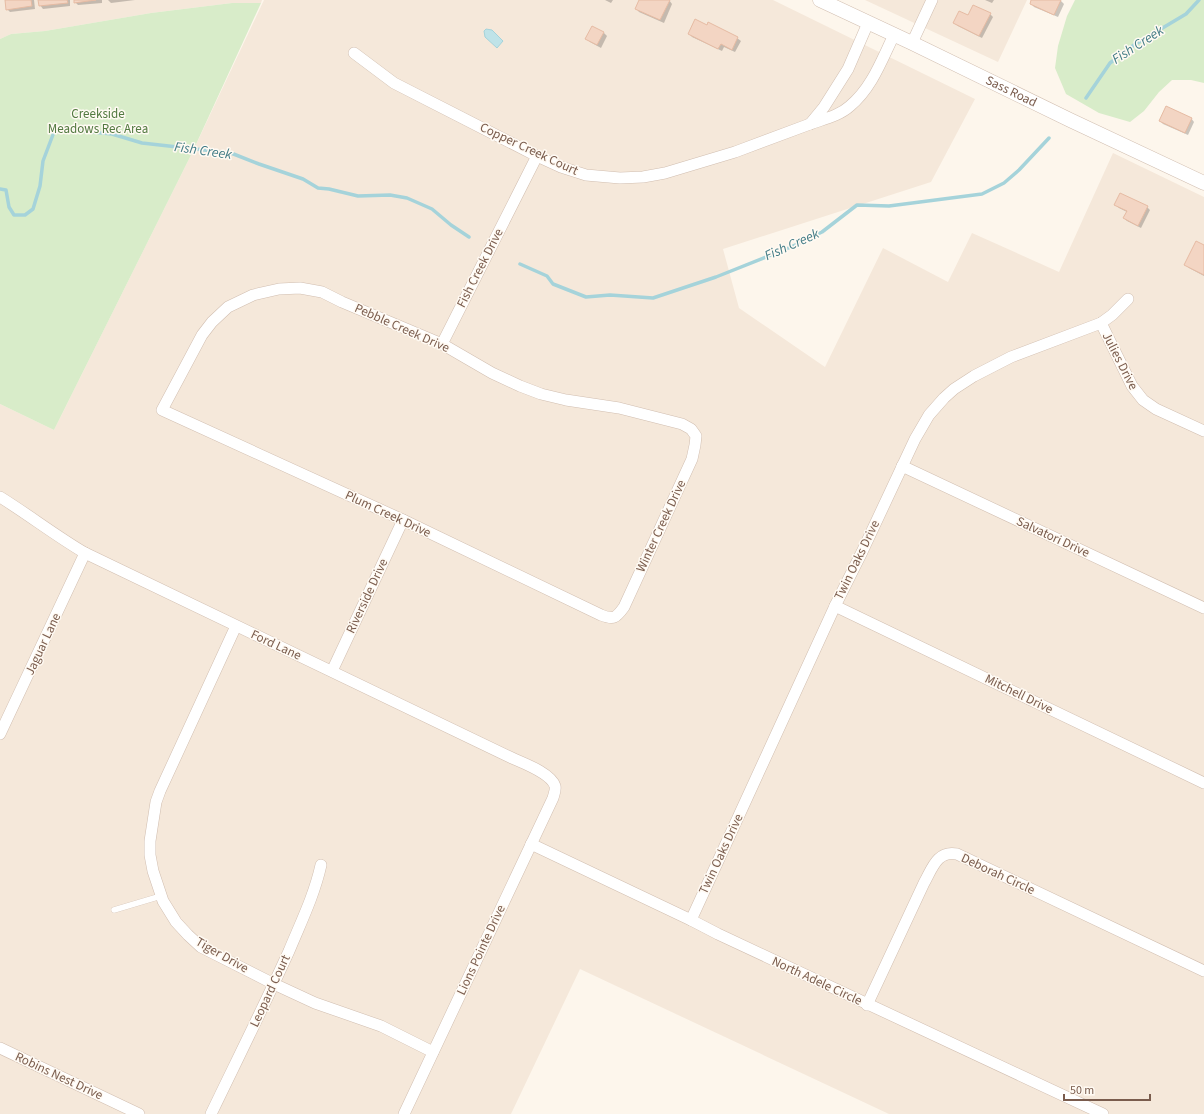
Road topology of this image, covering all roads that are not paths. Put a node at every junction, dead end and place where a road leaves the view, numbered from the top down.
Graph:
1 (820, 0) edge
2 (932, 0) edge
3 (868, 23) junction
4 (894, 35) junction
5 (912, 43) junction
6 (354, 53) dead end
7 (810, 124) junction
8 (537, 156) junction
9 (1204, 183) edge
10 (1128, 300) dead end
11 (1101, 323) junction
12 (442, 344) junction
13 (162, 410) joint
14 (691, 429) joint
15 (1204, 431) edge
16 (902, 466) junction
17 (0, 496) edge
18 (403, 520) junction
19 (85, 553) junction
20 (835, 606) junction
21 (1204, 608) edge
22 (614, 618) joint
23 (236, 626) junction
24 (332, 671) junction
25 (0, 734) edge
26 (1204, 783) edge
27 (555, 785) joint
28 (531, 844) junction
29 (321, 865) dead end
30 (161, 896) junction
31 (114, 910) dead end
32 (691, 920) junction
33 (1204, 971) edge
34 (274, 984) junction
35 (867, 1005) junction
36 (0, 1048) edge
37 (434, 1052) junction
38 (139, 1114) edge
39 (211, 1114) edge
40 (404, 1114) edge
41 (1103, 1114) edge

1 - 3 street, Sass Road
2 - 5 street
3 - 4 street, Sass Road
3 - 7 street
4 - 5 street, Sass Road
4 - 7 street, Copper Creek Court
5 - 9 street, Sass Road
6 - 8 street, Copper Creek Court
7 - 8 street, Copper Creek Court
8 - 12 street, Fish Creek Drive
10 - 11 street, Twin Oaks Drive
11 - 15 street, Julies Drive
11 - 16 street, Twin Oaks Drive
12 - 13 street, Pebble Creek Drive
12 - 14 street, Pebble Creek Drive
13 - 18 street, Plum Creek Drive
14 - 22 street, Winter Creek Drive
16 - 20 street, Twin Oaks Drive
16 - 21 street, Salvatori Drive
17 - 19 street, Ford Lane
18 - 22 street, Plum Creek Drive
18 - 24 street, Riverside Drive
19 - 23 street, Ford Lane
19 - 25 street, Jaguar Lane
20 - 26 street, Mitchell Drive
20 - 32 street, Twin Oaks Drive
23 - 24 street, Ford Lane
23 - 30 street, Tiger Drive
24 - 27 street, Ford Lane
27 - 28 street, Lions Pointe Drive
28 - 32 street, North Adele Circle
28 - 37 street, Lions Pointe Drive
29 - 34 street, Leopard Court
30 - 31 lane
30 - 34 street, Tiger Drive
32 - 35 street, North Adele Circle
33 - 35 street, Deborah Circle
34 - 37 street, Tiger Drive
34 - 39 street, Leopard Court
35 - 41 street, North Adele Circle
36 - 38 street, Robins Nest Drive
37 - 40 street, Lions Pointe Drive

